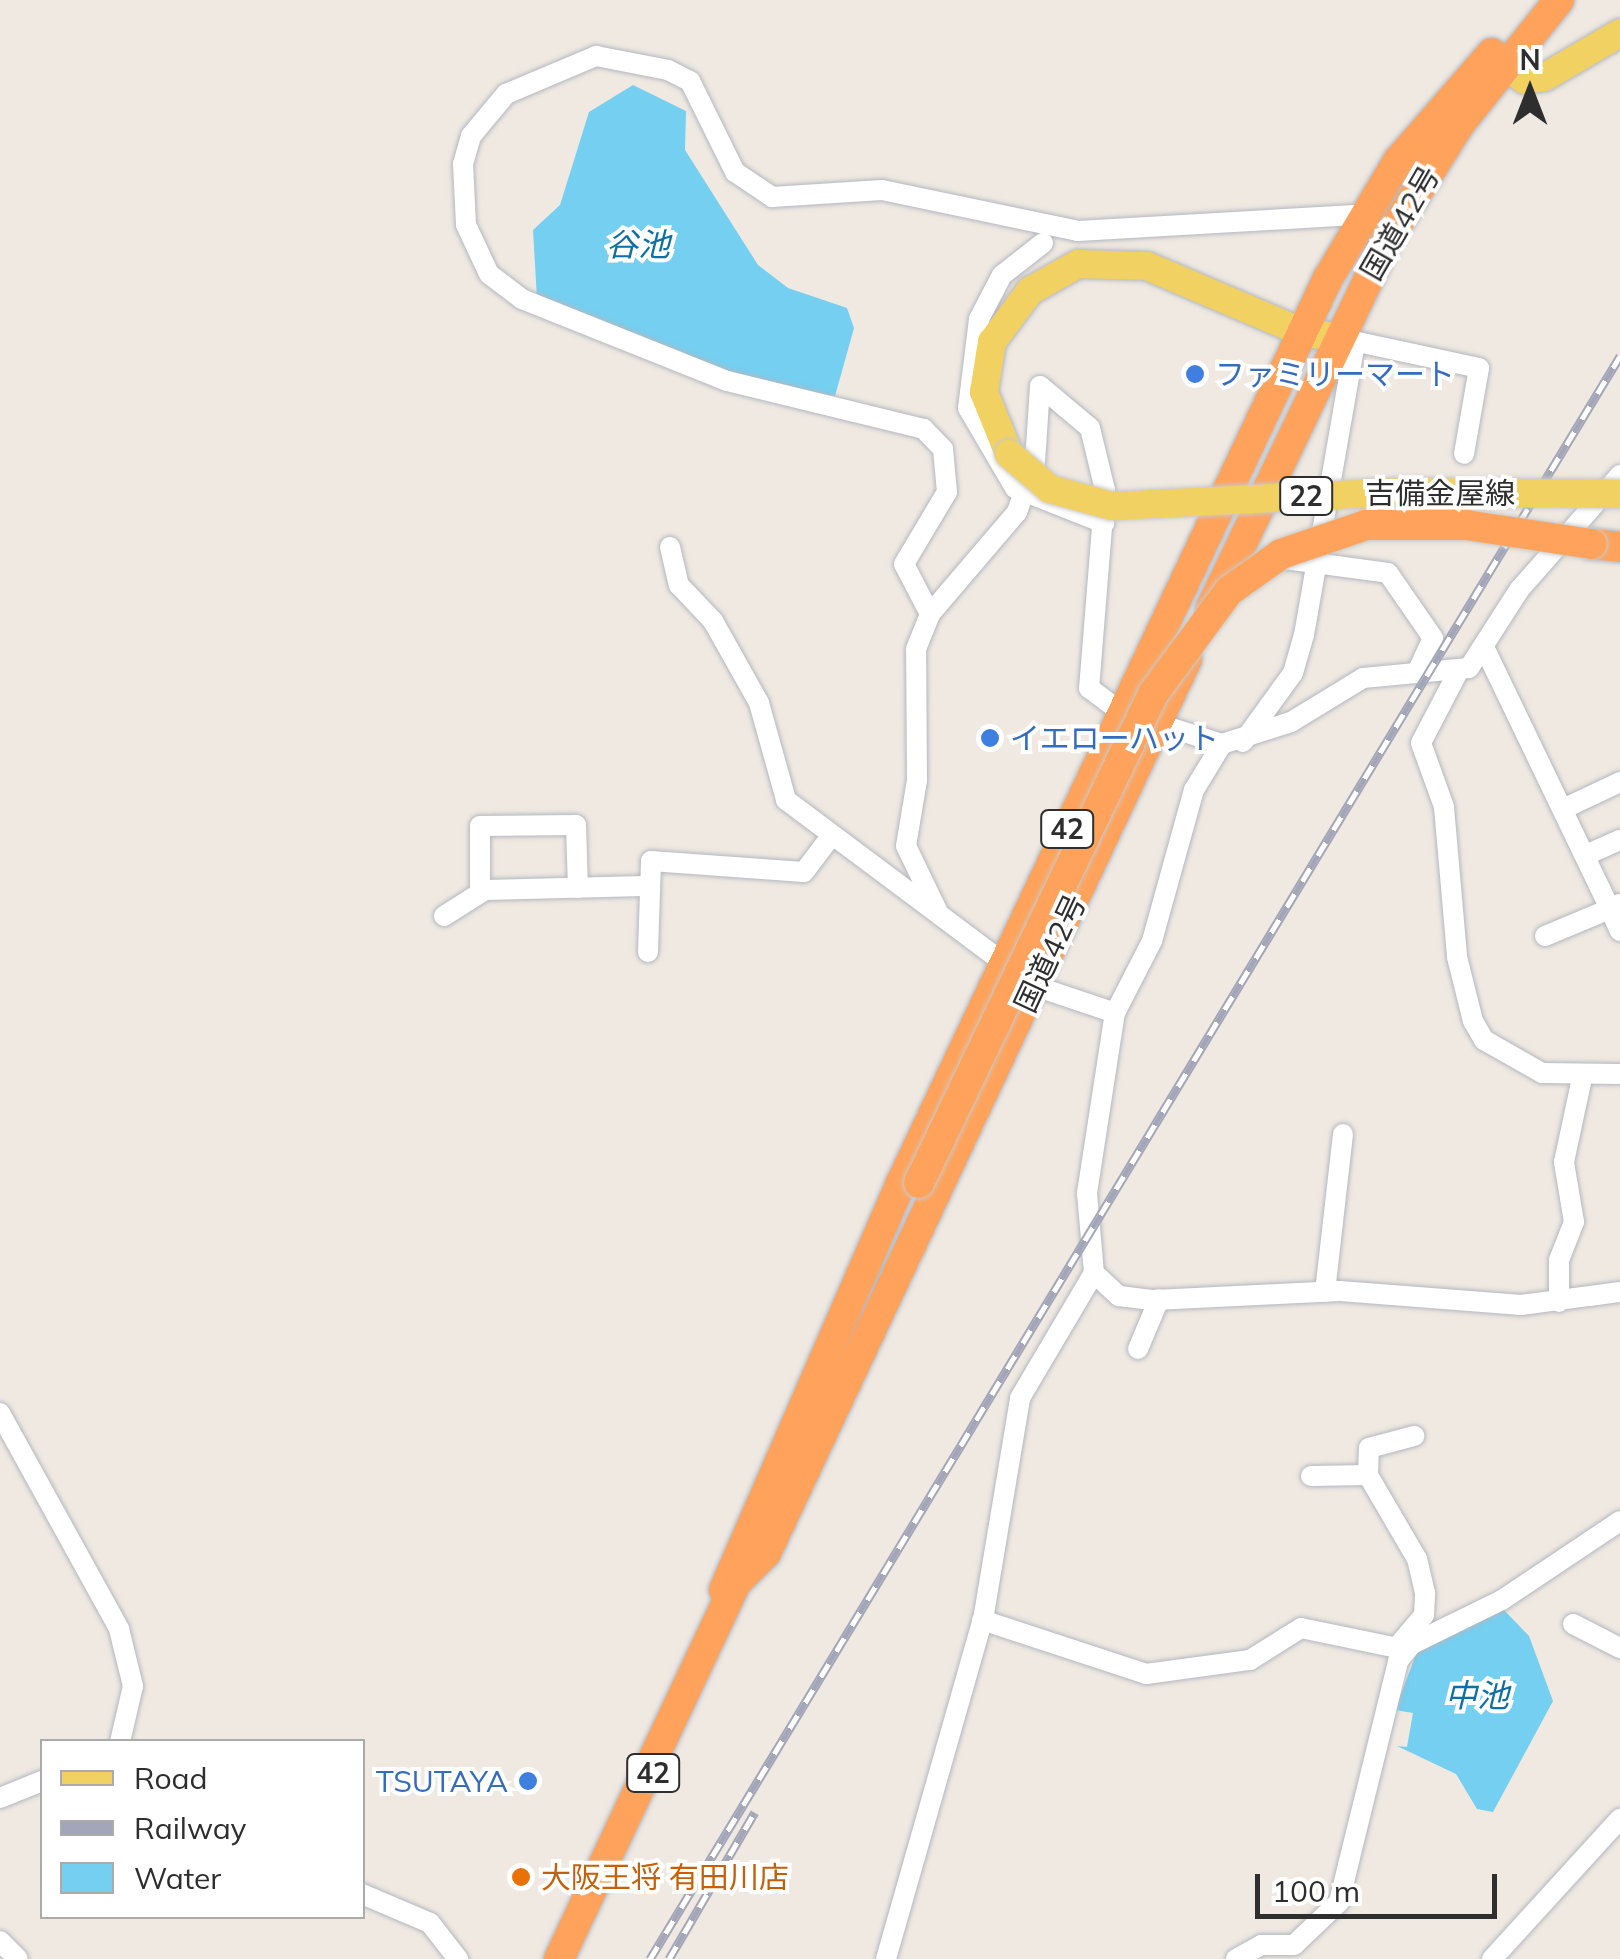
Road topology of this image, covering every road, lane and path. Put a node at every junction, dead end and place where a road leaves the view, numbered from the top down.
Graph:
1 (1543, 0) edge
2 (1559, 0) edge
3 (1620, 34) edge
4 (1497, 62) junction
5 (1359, 215) junction
6 (1044, 233) junction
7 (1044, 280) junction
8 (1304, 333) junction
9 (1346, 339) junction
10 (1464, 454) dead end
11 (1620, 475) edge
12 (1620, 494) edge
13 (1025, 495) junction
14 (1104, 523) junction
15 (1606, 546) edge
16 (670, 548) dead end
17 (1240, 548) junction
18 (1314, 567) junction
19 (930, 614) junction
20 (1484, 646) junction
21 (1459, 670) junction
22 (1416, 672) junction
23 (1121, 712) junction
24 (1158, 724) junction
25 (1232, 743) junction
26 (1620, 782) edge
27 (1565, 808) junction
28 (829, 839) junction
29 (1620, 840) edge
30 (1586, 855) junction
31 (644, 886) junction
32 (578, 888) junction
33 (480, 891) junction
34 (1615, 906) edge
35 (444, 916) dead end
36 (947, 924) junction
37 (1620, 931) edge
38 (1546, 936) dead end
39 (648, 952) dead end
40 (1004, 965) junction
41 (1035, 986) junction
42 (1115, 1013) junction
43 (1620, 1074) edge
44 (1582, 1078) junction
45 (1344, 1134) dead end
46 (1094, 1272) junction
47 (1325, 1292) junction
48 (1620, 1292) edge
49 (1160, 1299) junction
50 (1558, 1302) junction
51 (1138, 1349) dead end
52 (0, 1413) edge
53 (1414, 1436) dead end
54 (1368, 1475) junction
55 (1311, 1476) dead end
56 (1620, 1521) edge
57 (736, 1583) junction
58 (982, 1620) junction
59 (1574, 1624) dead end
60 (1402, 1648) junction
61 (1620, 1648) edge
62 (681, 1710) junction
63 (121, 1739) edge
64 (40, 1782) edge
65 (0, 1798) edge
66 (1620, 1819) edge
67 (365, 1895) edge
68 (0, 1941) edge
69 (18, 1959) edge
70 (458, 1959) edge
71 (558, 1959) edge
72 (886, 1959) edge
73 (1236, 1959) edge
74 (1492, 1959) edge

1 - 4 highway, 国道42号 / 42
2 - 4 highway, 国道42号 / 42
3 - 4 main road
4 - 5 highway, 国道42号 / 42
4 - 9 highway, 国道42号 / 42
5 - 6 street
5 - 8 highway, 国道42号 / 42
6 - 7 street
6 - 13 street
6 - 19 street
7 - 8 main road, 吉備金屋線 / 22
7 - 12 main road, 吉備金屋線 / 22, bridge
8 - 9 main road, 吉備金屋線 / 22
8 - 23 highway, 国道42号 / 42
9 - 10 street
9 - 17 highway, 国道42号 / 42
9 - 18 street
11 - 20 street
13 - 14 street
13 - 14 street
13 - 19 street
14 - 23 street
15 - 57 highway, bridge
16 - 28 street
17 - 18 street
17 - 24 highway, 国道42号 / 42
18 - 22 street
18 - 25 street
19 - 36 street
20 - 21 street
20 - 27 street
21 - 22 street
21 - 44 street
22 - 25 street
23 - 24 street
23 - 40 highway, 国道42号 / 42
24 - 25 street
24 - 41 highway, 国道42号 / 42
25 - 42 street
26 - 27 street
27 - 30 street
28 - 31 street
28 - 36 street
29 - 30 street
30 - 34 street
31 - 32 street
31 - 39 street
32 - 33 street
32 - 33 street
33 - 35 street
34 - 37 street
34 - 38 street
36 - 40 street
40 - 41 street
40 - 62 highway, 国道42号 / 42
41 - 42 street
41 - 57 highway, 国道42号 / 42
42 - 46 street
43 - 44 street
44 - 50 street
45 - 47 street
46 - 49 street
46 - 58 street
47 - 49 street
47 - 50 street
48 - 50 street
49 - 51 street
52 - 63 street
53 - 54 street
54 - 55 street
54 - 60 street
56 - 60 street
57 - 62 highway, 国道42号 / 42
58 - 60 street
58 - 72 street
59 - 61 street
60 - 73 street
62 - 71 highway, 国道42号 / 42
64 - 65 street
66 - 74 street
67 - 70 street
68 - 69 street

